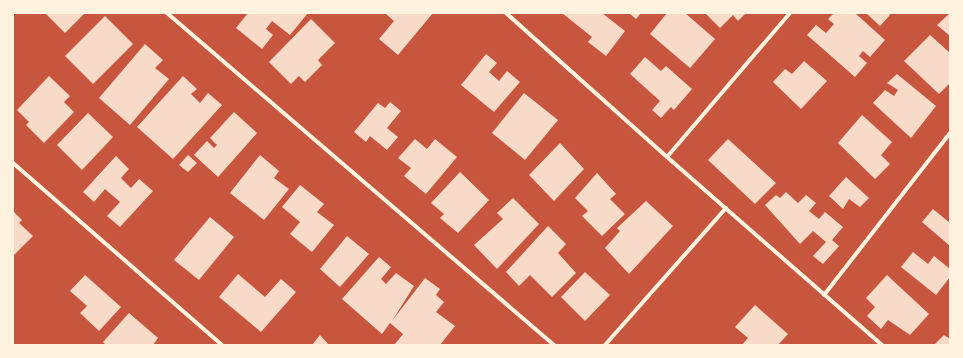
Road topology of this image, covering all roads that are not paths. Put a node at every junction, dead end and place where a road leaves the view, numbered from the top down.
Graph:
1 (167, 13) edge
2 (790, 13) edge
3 (508, 14) edge
4 (950, 133) edge
5 (667, 157) junction
6 (13, 163) edge
7 (726, 208) junction
8 (824, 295) junction
9 (222, 345) edge
10 (554, 345) edge
11 (605, 345) edge
12 (882, 345) edge

1 - 10 street
2 - 5 street
3 - 5 street
4 - 8 street
5 - 7 street
6 - 9 street
7 - 8 street
7 - 11 street
8 - 12 street

